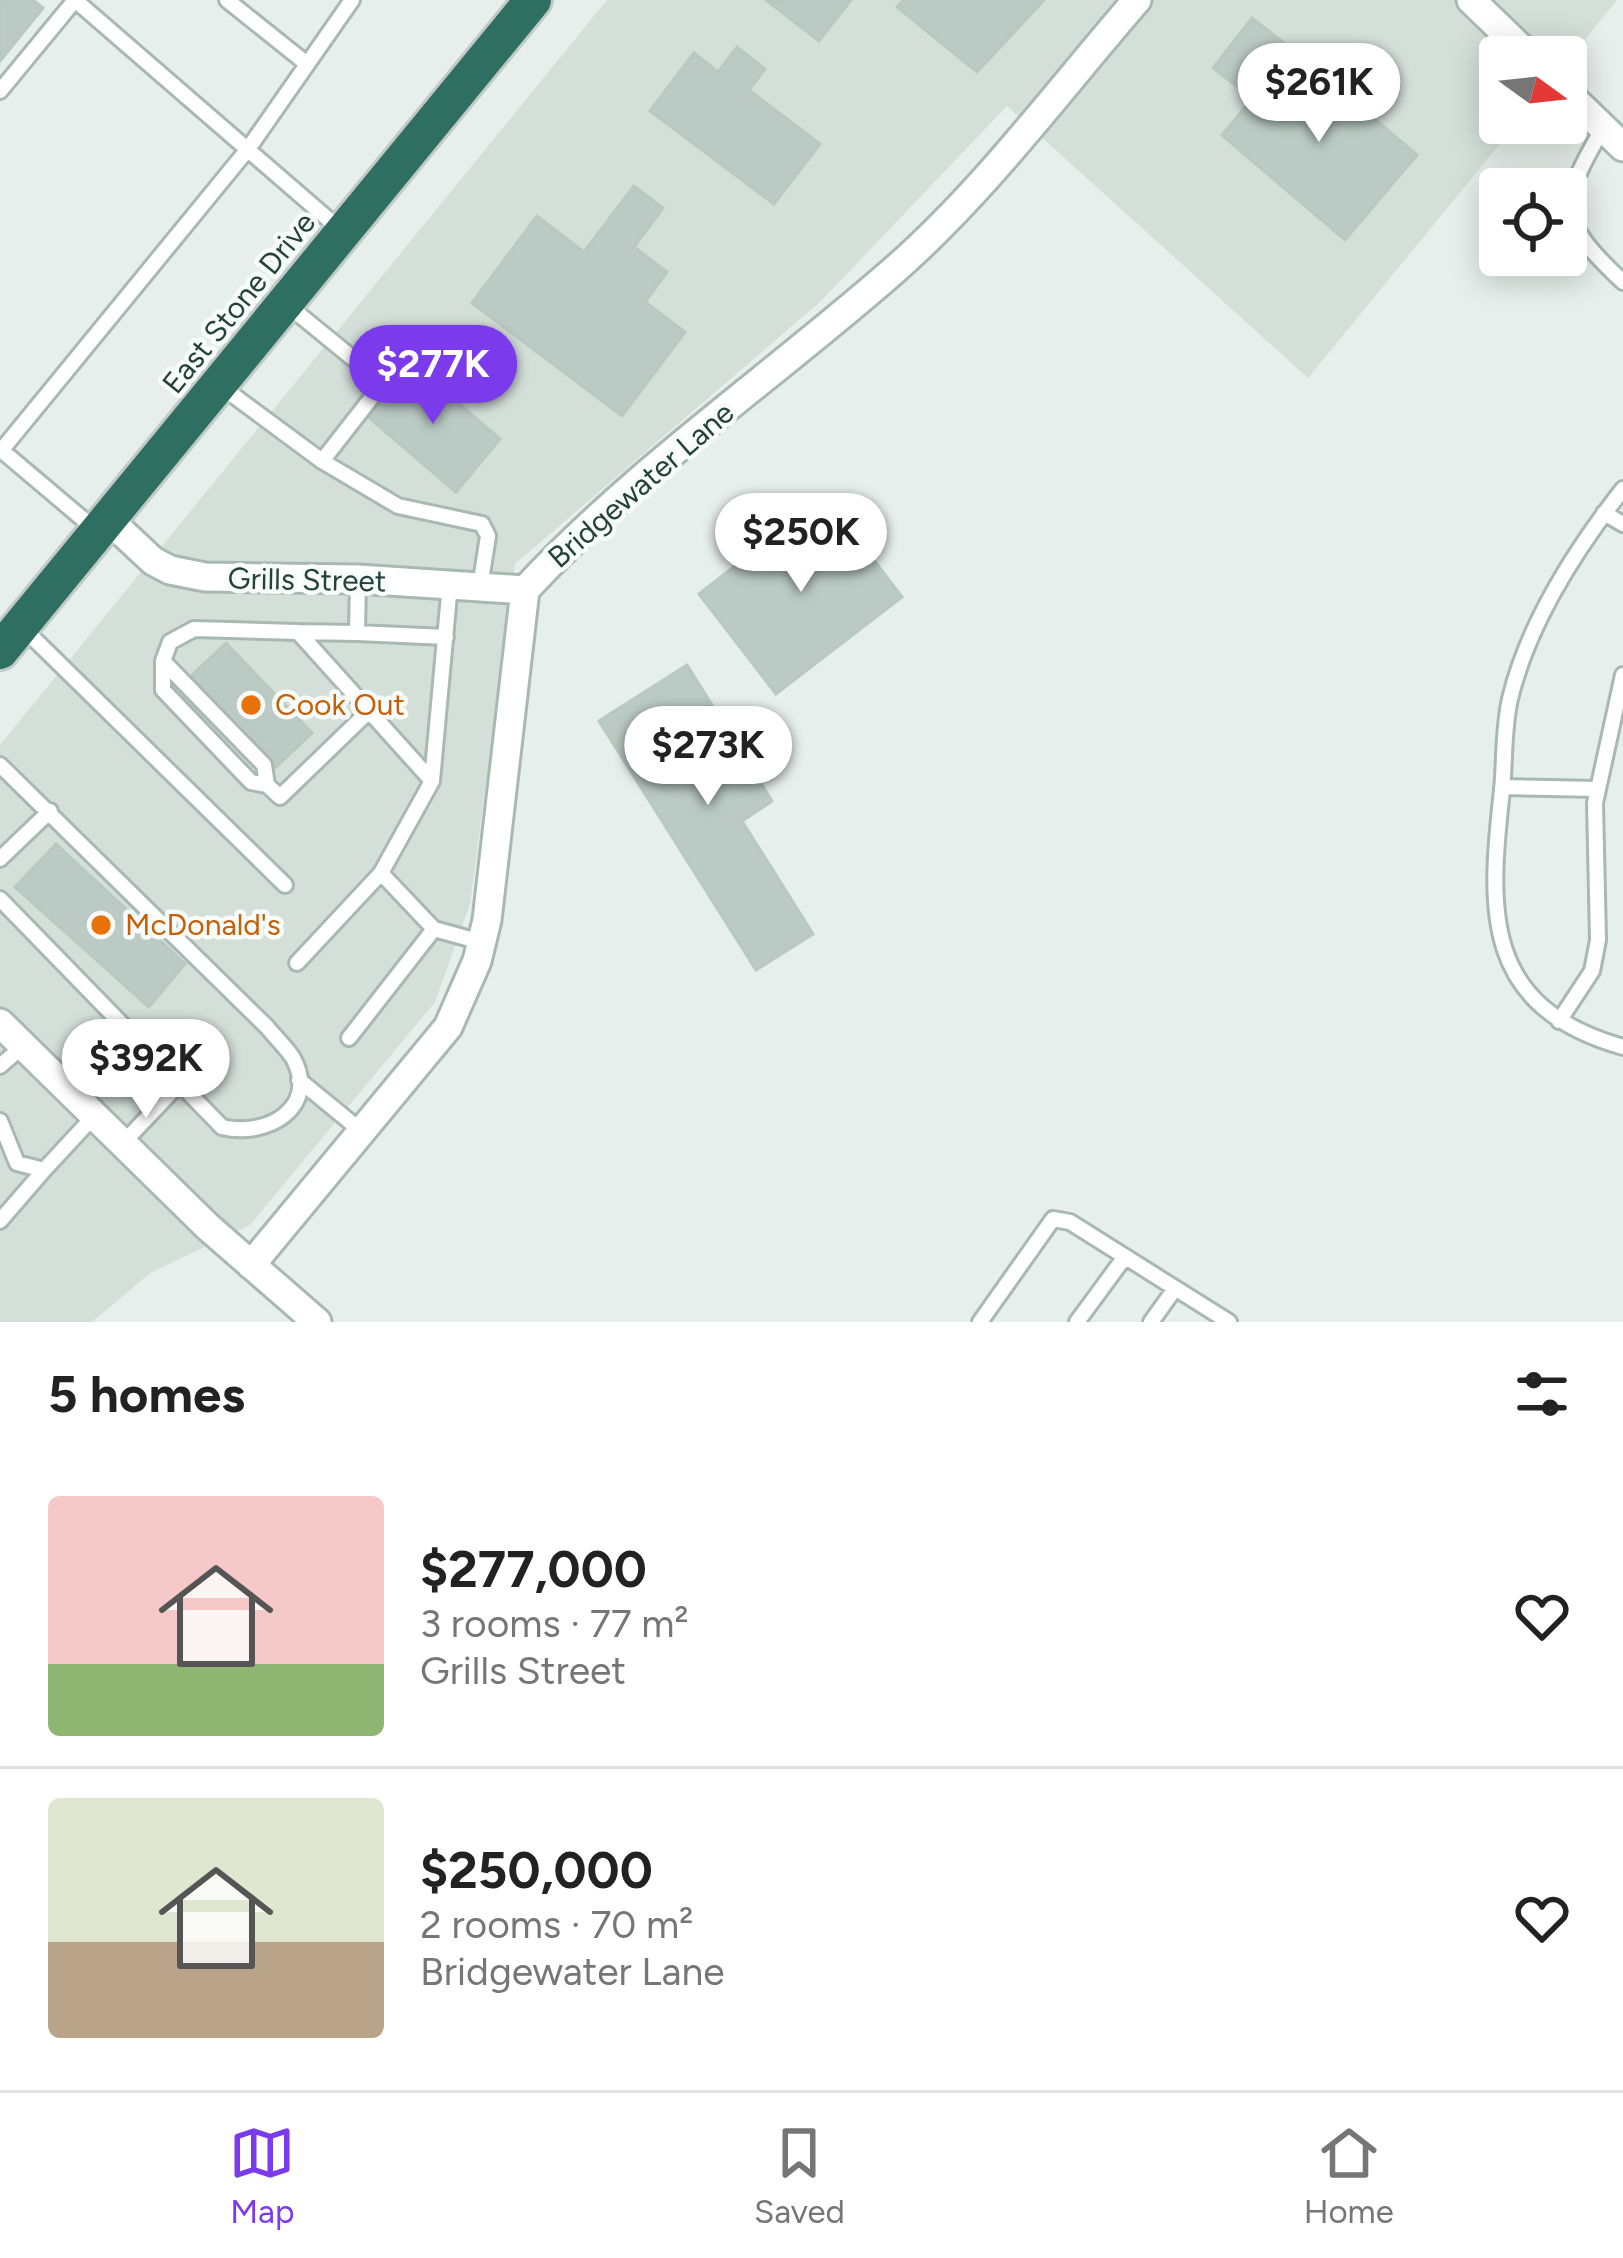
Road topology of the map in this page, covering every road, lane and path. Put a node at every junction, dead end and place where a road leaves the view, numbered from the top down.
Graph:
1 (75, 0) edge
2 (227, 0) edge
3 (352, 0) edge
4 (532, 0) edge
5 (1137, 0) edge
6 (1471, 0) edge
7 (1508, 36) edge
8 (307, 64) junction
9 (0, 91) edge
10 (1587, 112) edge
11 (1613, 137) edge
12 (248, 148) junction
13 (343, 232) junction
14 (1623, 283) edge
15 (285, 303) junction
16 (219, 384) junction
17 (1, 451) edge
18 (322, 461) junction
19 (1623, 489) edge
20 (1604, 513) junction
21 (1623, 524) edge
22 (103, 526) junction
23 (358, 580) junction
24 (450, 584) junction
25 (480, 587) junction
26 (525, 590) junction
27 (298, 632) junction
28 (357, 633) junction
29 (446, 637) junction
30 (10, 638) edge
31 (1623, 675) edge
32 (368, 712) junction
33 (0, 765) edge
34 (432, 781) junction
35 (1502, 787) junction
36 (1597, 790) junction
37 (50, 811) junction
38 (0, 859) edge
39 (381, 873) junction
40 (285, 886) dead end
41 (0, 899) edge
42 (434, 929) junction
43 (482, 942) junction
44 (297, 963) dead end
45 (1559, 1021) junction
46 (0, 1023) edge
47 (349, 1039) dead end
48 (24, 1045) junction
49 (1623, 1047) edge
50 (0, 1066) edge
51 (299, 1080) junction
52 (180, 1083) junction
53 (95, 1115) junction
54 (0, 1121) edge
55 (359, 1130) junction
56 (123, 1143) junction
57 (44, 1171) junction
58 (0, 1221) edge
59 (1124, 1258) junction
60 (251, 1265) junction
61 (1174, 1291) junction
62 (316, 1322) edge
63 (980, 1322) edge
64 (1077, 1322) edge
65 (1151, 1322) edge
66 (1227, 1322) edge

1 - 9 lane
1 - 12 lane
2 - 8 lane
3 - 8 lane
4 - 13 highway, East Stone Drive
5 - 26 street, Bridgewater Lane
6 - 7 street
8 - 12 lane
10 - 11 street
11 - 14 lane
12 - 13 lane
12 - 17 lane
13 - 15 highway, East Stone Drive
15 - 16 highway, East Stone Drive
15 - 18 lane
16 - 18 lane
16 - 22 highway, East Stone Drive
17 - 22 lane
18 - 25 lane
19 - 20 lane
20 - 21 lane
20 - 35 lane
22 - 23 street, Grills Street
22 - 30 highway, East Stone Drive
23 - 24 street, Grills Street
23 - 28 lane
24 - 25 street, Grills Street
24 - 29 lane
25 - 26 street, Grills Street
26 - 43 street, Bridgewater Lane
27 - 28 lane
27 - 32 lane
27 - 32 lane
28 - 29 lane
29 - 34 lane
30 - 40 lane
31 - 36 lane
32 - 34 lane
33 - 37 lane
34 - 39 lane
35 - 36 lane
35 - 45 lane
36 - 45 lane
37 - 38 lane
37 - 51 lane
39 - 42 lane
39 - 44 lane
41 - 52 lane
42 - 43 lane
42 - 47 lane
43 - 55 street, Bridgewater Lane
45 - 49 lane
46 - 48 street
48 - 50 lane
48 - 53 street
51 - 52 lane
51 - 55 lane
52 - 56 lane
53 - 56 street
53 - 57 lane
54 - 57 lane
55 - 60 street, Bridgewater Lane
56 - 60 street
57 - 58 lane
59 - 61 lane
59 - 63 lane
59 - 64 lane
60 - 62 street
61 - 65 lane
61 - 66 lane

